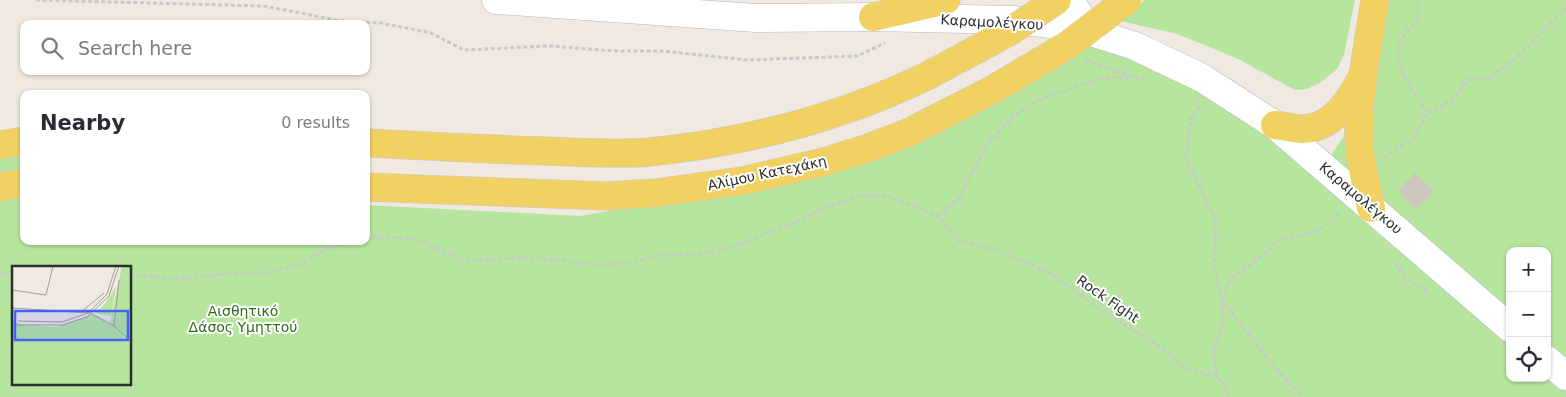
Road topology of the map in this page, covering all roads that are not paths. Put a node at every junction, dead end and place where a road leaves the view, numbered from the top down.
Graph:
1 (496, 0) edge
2 (946, 0) edge
3 (1057, 0) edge
4 (1069, 0) edge
5 (1127, 0) edge
6 (1375, 0) edge
7 (873, 17) junction
8 (1091, 32) junction
9 (1363, 76) junction
10 (1275, 125) junction
11 (20, 142) edge
12 (370, 143) edge
13 (0, 145) edge
14 (20, 184) edge
15 (0, 187) edge
16 (370, 187) edge
17 (1372, 208) junction
18 (1506, 325) edge
19 (1551, 363) edge
20 (1566, 376) edge

1 - 7 main road, Καραμολέγκου
2 - 7 main road
3 - 12 main road, bridge
4 - 8 main road
5 - 16 main road, Αλίμου Κατεχάκη, bridge
6 - 9 main road
7 - 8 main road, Καραμολέγκου
8 - 10 main road, Καραμολέγκου
9 - 10 main road
9 - 17 main road
10 - 17 main road, Καραμολέγκου
11 - 13 main road
14 - 15 main road
17 - 18 main road, Καραμολέγκου
19 - 20 main road

